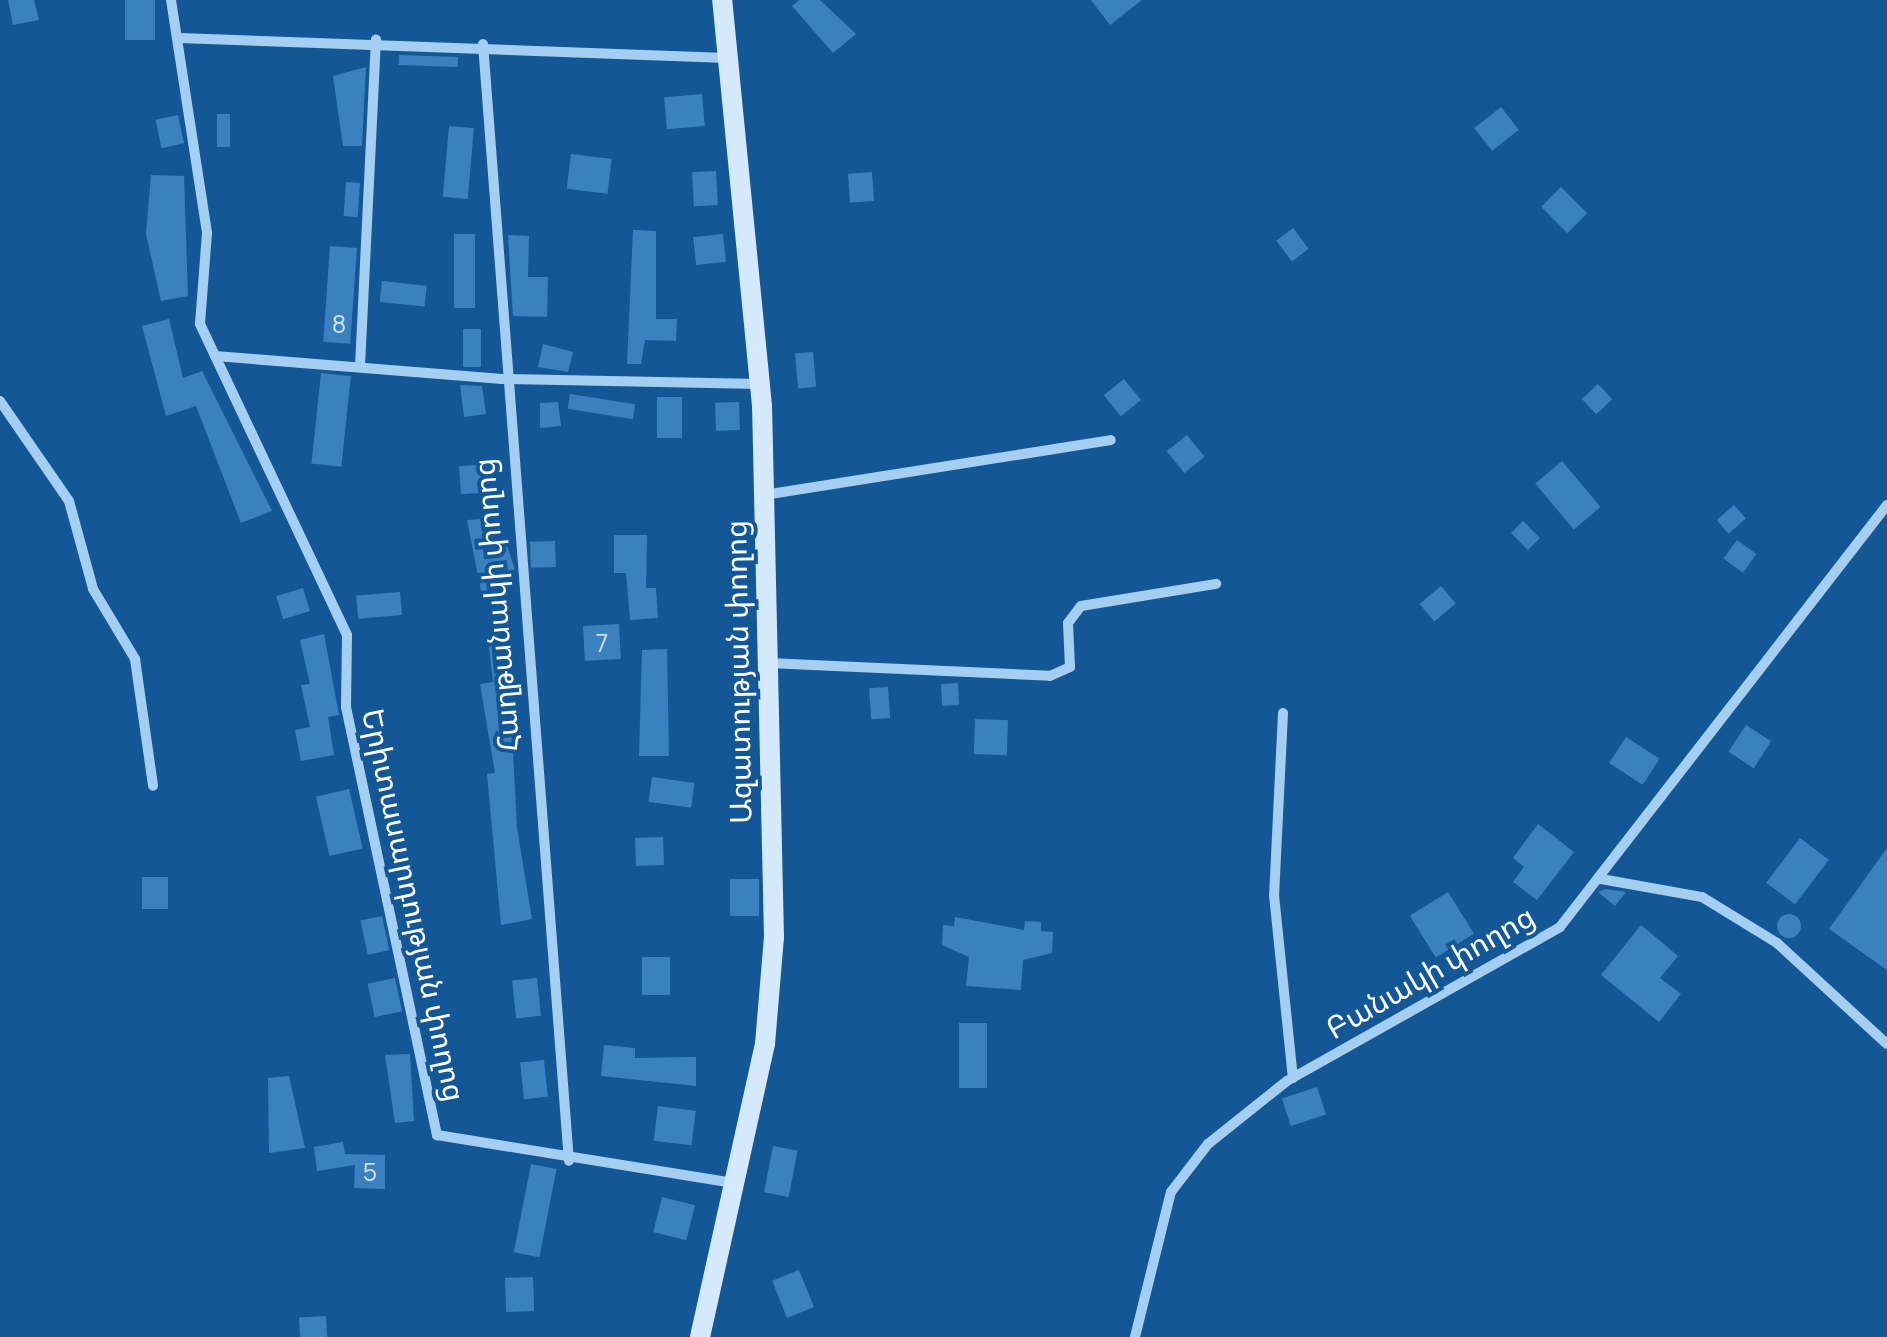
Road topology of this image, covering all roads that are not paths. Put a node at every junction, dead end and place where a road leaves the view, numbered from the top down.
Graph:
1 (172, 0) edge
2 (722, 0) edge
3 (179, 38) junction
4 (376, 39) junction
5 (483, 44) junction
6 (730, 58) junction
7 (215, 356) junction
8 (360, 366) junction
9 (502, 380) junction
10 (761, 384) junction
11 (0, 400) edge
12 (1111, 440) dead end
13 (764, 494) junction
14 (1887, 505) edge
15 (1216, 584) dead end
16 (768, 664) junction
17 (1284, 714) dead end
18 (153, 786) dead end
19 (1601, 879) junction
20 (1887, 1044) edge
21 (1293, 1078) junction
22 (569, 1161) junction
23 (735, 1183) junction
24 (700, 1337) edge
25 (1135, 1337) edge

1 - 3 street, Երիտասարդության փողոց
2 - 6 street, Ազատության փողոց
3 - 4 street
3 - 7 street, Երիտասարդության փողոց
4 - 5 street
4 - 8 street
5 - 6 street
5 - 9 street, Հաղթանակի փողոց
6 - 10 street, Ազատության փողոց
7 - 8 street
7 - 22 street, Երիտասարդության փողոց
8 - 9 street
9 - 10 street
9 - 22 street, Հաղթանակի փողոց
10 - 13 street, Ազատության փողոց
11 - 18 street
12 - 13 street
13 - 16 street, Ազատության փողոց
14 - 19 street, Բանակի փողոց
15 - 16 street
16 - 23 street, Ազատության փողոց
17 - 21 street
19 - 20 street
19 - 21 street, Բանակի փողոց
21 - 25 street, Բանակի փողոց
22 - 23 street
23 - 24 street, Ազատության փողոց

